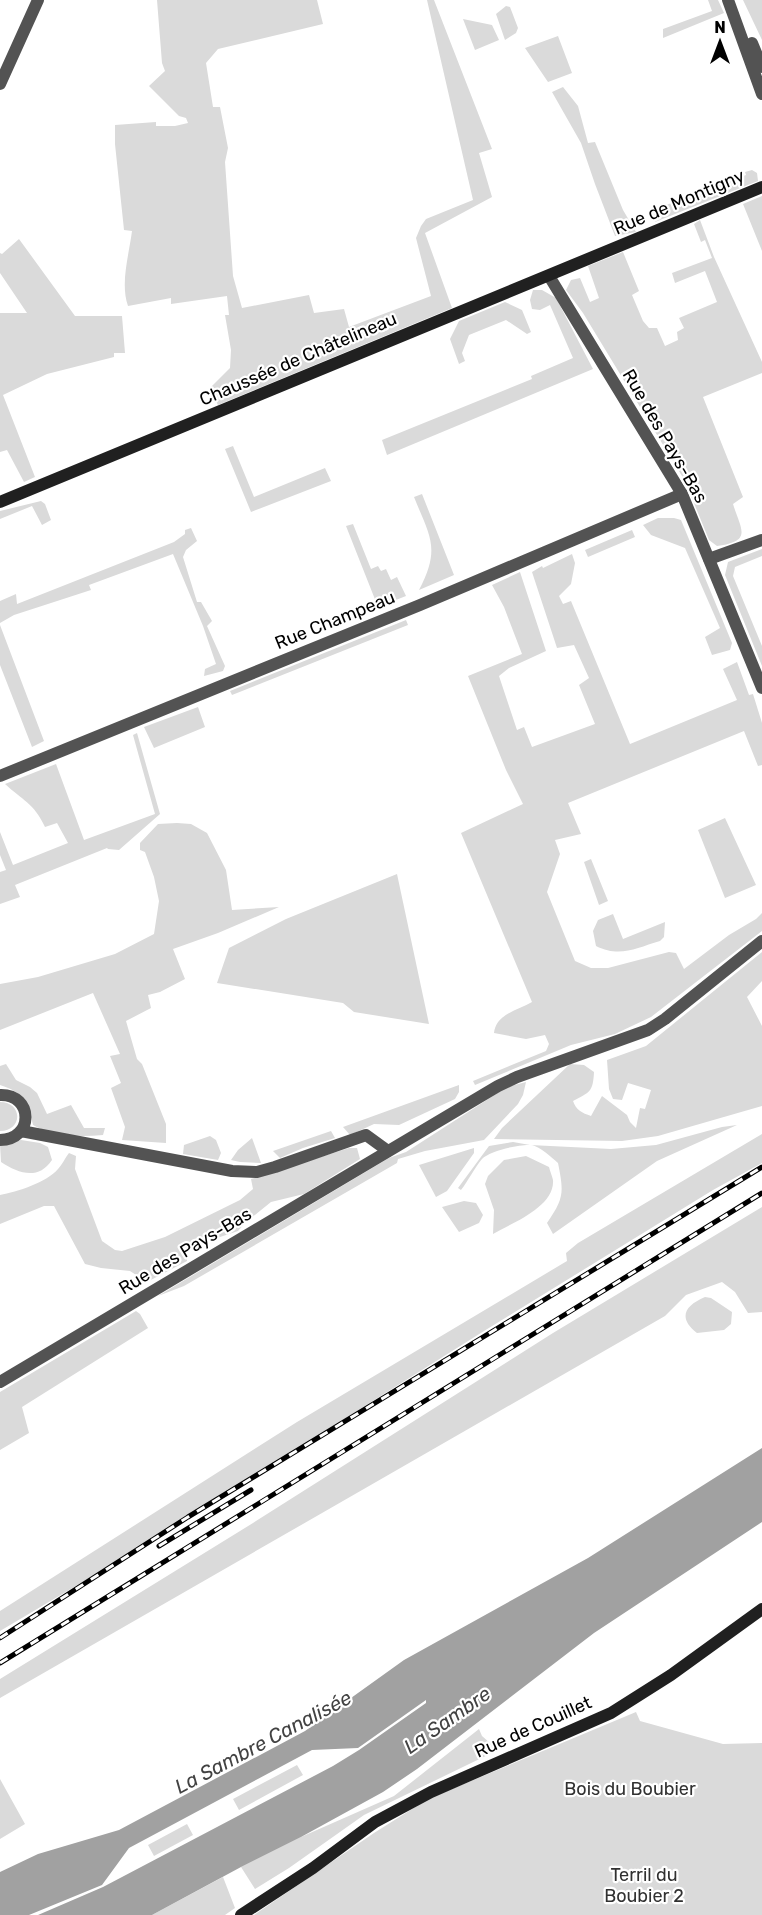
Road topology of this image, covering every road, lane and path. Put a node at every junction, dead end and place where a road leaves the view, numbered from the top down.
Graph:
1 (38, 0) edge
2 (728, 0) edge
3 (734, 14) junction
4 (762, 67) edge
5 (0, 84) edge
6 (762, 94) edge
7 (762, 187) edge
8 (610, 250) joint
9 (549, 276) junction
10 (682, 494) junction
11 (0, 502) edge
12 (762, 540) edge
13 (709, 559) junction
14 (762, 688) edge
15 (0, 776) edge
16 (762, 941) edge
17 (0, 1095) edge
18 (21, 1131) junction
19 (0, 1140) edge
20 (388, 1151) junction
21 (0, 1382) edge
22 (762, 1609) edge
23 (241, 1915) edge

1 - 5 street
2 - 3 street
3 - 4 street
3 - 6 street
7 - 8 main road, Rue de Montigny
8 - 9 main road, Chaussée de Châtelineau
9 - 10 street, Rue des Pays-Bas
9 - 11 main road, Chaussée de Châtelineau
10 - 13 street, Rue des Pays-Bas
10 - 15 street, Rue Champeau
12 - 13 street
13 - 14 street, Rue des Pays-Bas
16 - 20 street, Rue des Pays-Bas
17 - 18 street
18 - 19 street
18 - 20 street
20 - 21 street, Rue des Pays-Bas
22 - 23 main road, Rue de Couillet

